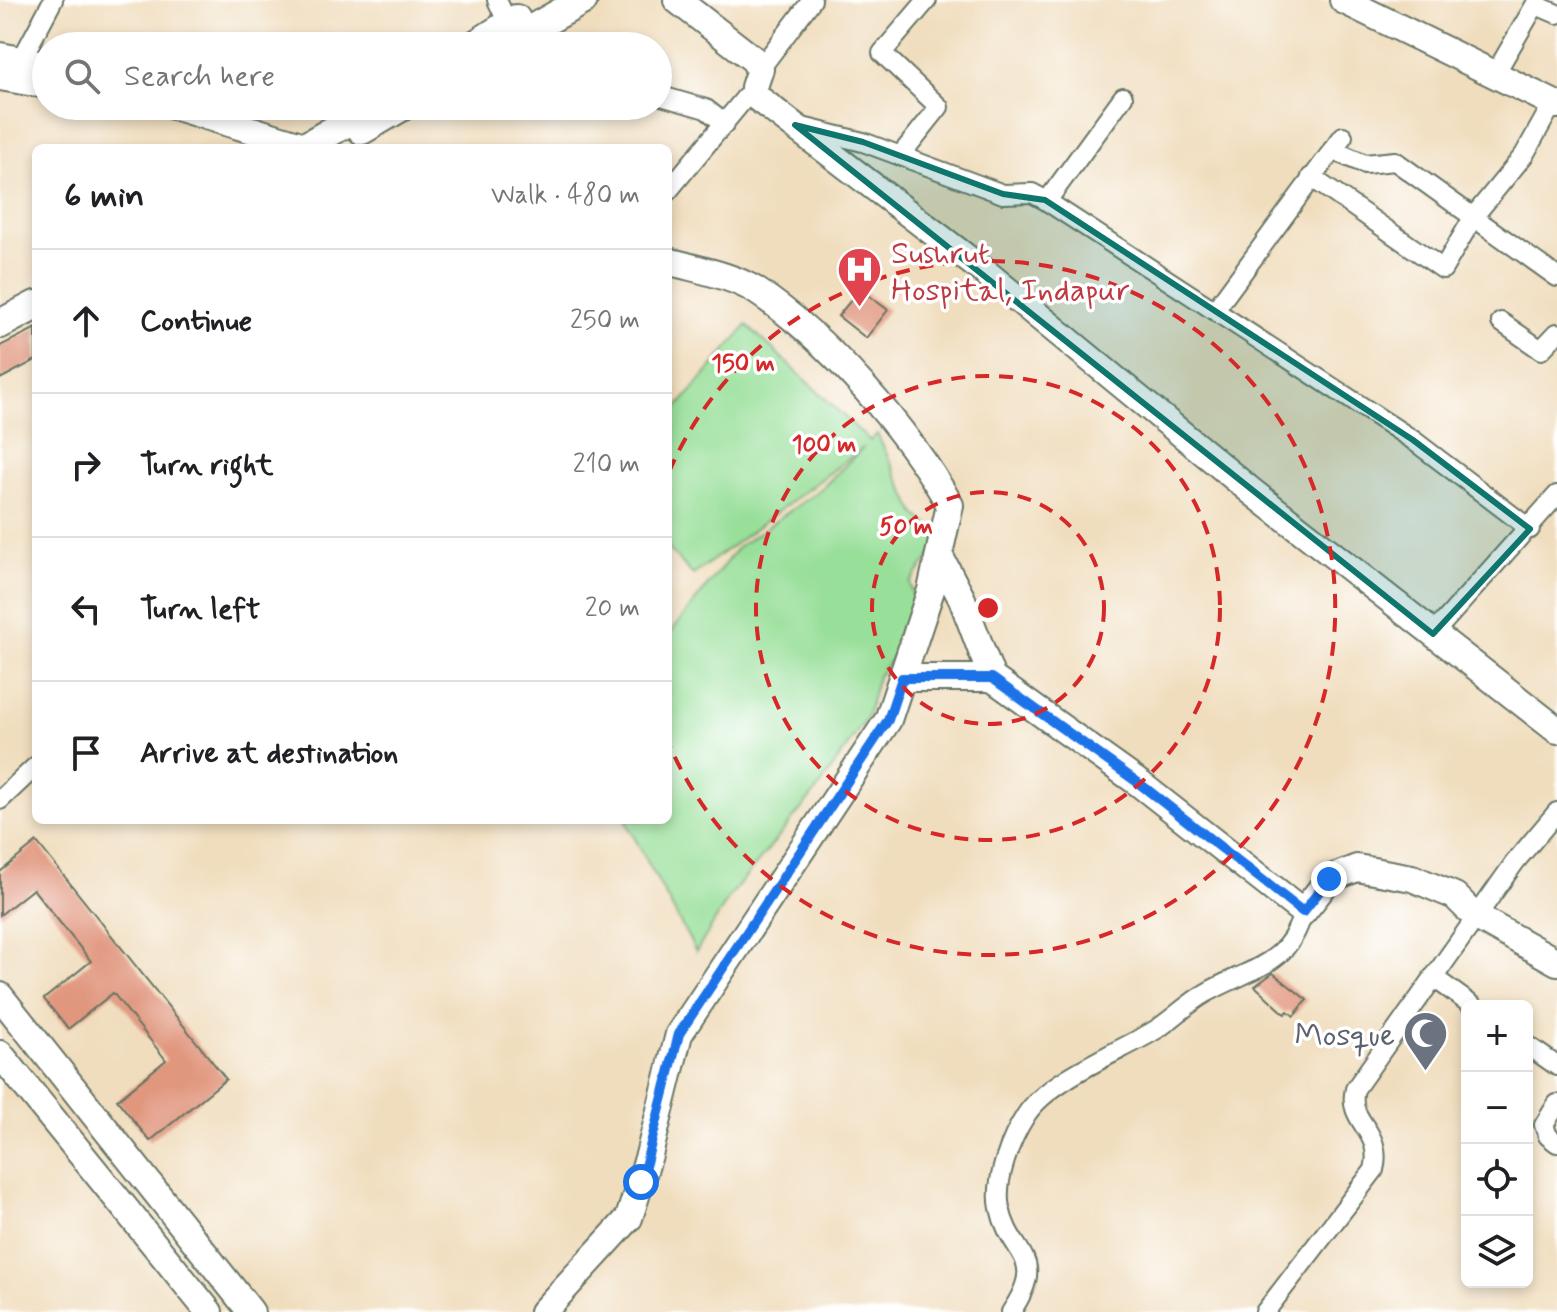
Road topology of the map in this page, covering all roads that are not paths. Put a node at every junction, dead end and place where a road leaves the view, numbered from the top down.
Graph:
1 (53, 0) edge
2 (548, 0) edge
3 (583, 0) edge
4 (677, 0) edge
5 (812, 0) edge
6 (927, 0) edge
7 (1343, 0) edge
8 (1537, 3) edge
9 (1557, 14) edge
10 (512, 30) edge
11 (35, 32) edge
12 (32, 38) edge
13 (16, 67) edge
14 (1495, 74) junction
15 (757, 78) junction
16 (1123, 97) dead end
17 (672, 99) edge
18 (1555, 104) edge
19 (224, 120) edge
20 (261, 120) edge
21 (355, 120) edge
22 (373, 120) edge
23 (725, 124) junction
24 (795, 125) junction
25 (311, 144) edge
26 (314, 144) edge
27 (321, 144) edge
28 (322, 144) edge
29 (900, 156) junction
30 (1311, 177) junction
31 (672, 186) edge
32 (1047, 201) junction
33 (1474, 216) junction
34 (672, 262) edge
35 (1554, 269) edge
36 (32, 287) edge
37 (0, 303) edge
38 (32, 307) edge
39 (1215, 310) junction
40 (1501, 322) dead end
41 (0, 324) edge
42 (1557, 333) edge
43 (1557, 495) edge
44 (1530, 529) junction
45 (939, 555) junction
46 (1433, 634) junction
47 (902, 678) junction
48 (992, 678) junction
49 (1557, 730) edge
50 (32, 770) edge
51 (0, 800) edge
52 (1557, 812) edge
53 (1303, 912) junction
54 (1475, 916) junction
55 (1557, 962) edge
56 (1433, 977) junction
57 (0, 996) edge
58 (1465, 1000) edge
59 (1533, 1049) edge
60 (0, 1054) edge
61 (1557, 1066) edge
62 (1557, 1104) edge
63 (1557, 1143) edge
64 (209, 1312) edge
65 (251, 1312) edge
66 (543, 1312) edge
67 (1011, 1312) edge
68 (1265, 1312) edge

1 - 11 street
2 - 10 main road
3 - 10 main road
4 - 15 street
5 - 15 street
6 - 29 street
7 - 14 street
8 - 9 street
8 - 14 street
12 - 13 street
14 - 18 street
15 - 23 street
15 - 24 street
16 - 32 street
17 - 23 street
18 - 33 street
19 - 25 street
20 - 26 street
21 - 27 main road
22 - 28 main road
23 - 31 street
24 - 29 street
24 - 46 street
29 - 32 street
30 - 33 street
30 - 33 street
30 - 39 street
32 - 39 street
33 - 35 street
34 - 45 street
36 - 37 main road
38 - 41 main road
39 - 44 street
40 - 42 street
43 - 44 street
44 - 46 street
45 - 47 street
45 - 48 street
46 - 49 street
47 - 48 street
47 - 66 street
48 - 53 street
50 - 51 street
52 - 54 street
53 - 54 street
53 - 67 street
54 - 55 street
54 - 56 street
56 - 58 street
56 - 68 street
57 - 65 street
59 - 61 street
60 - 64 street
62 - 63 street

